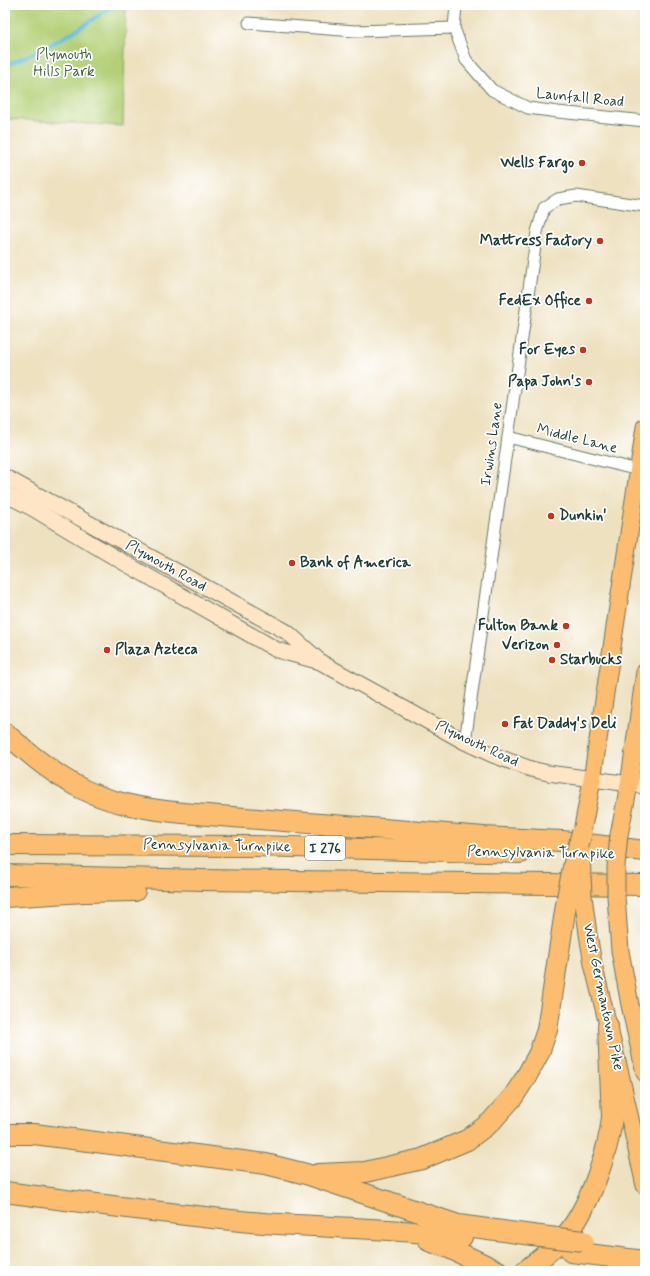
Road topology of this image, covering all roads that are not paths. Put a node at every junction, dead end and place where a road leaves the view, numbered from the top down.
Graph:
1 (456, 5) edge
2 (249, 23) dead end
3 (454, 28) junction
4 (645, 121) edge
5 (645, 206) edge
6 (645, 426) edge
7 (508, 437) junction
8 (638, 470) junction
9 (5, 477) edge
10 (5, 494) edge
11 (322, 663) junction
12 (645, 672) edge
13 (5, 733) edge
14 (464, 742) junction
15 (592, 780) junction
16 (637, 785) edge
17 (582, 832) joint
18 (5, 844) edge
19 (645, 851) edge
20 (645, 856) edge
21 (5, 875) edge
22 (202, 880) junction
23 (645, 885) edge
24 (5, 897) edge
25 (575, 897) junction
26 (608, 1026) junction
27 (645, 1073) edge
28 (5, 1134) edge
29 (306, 1174) junction
30 (645, 1186) edge
31 (5, 1192) edge
32 (348, 1228) junction
33 (529, 1241) junction
34 (637, 1254) edge
35 (495, 1270) edge
36 (526, 1271) edge

1 - 3 street, Launfall Road
2 - 3 street
3 - 4 street, Launfall Road
5 - 7 street, Irwins Lane
6 - 8 main road
7 - 8 street, Middle Lane
7 - 14 street, Irwins Lane
8 - 15 main road
9 - 11 main road, Plymouth Road
10 - 11 main road, Plymouth Road
11 - 14 main road, Plymouth Road
12 - 16 main road, West Germantown Pike
13 - 19 highway
14 - 15 main road, Plymouth Road
15 - 16 main road, Plymouth Road
15 - 17 main road
16 - 27 main road, West Germantown Pike, bridge
17 - 25 highway, bridge
18 - 20 highway, Pennsylvania Turnpike / I 276
21 - 22 highway, Pennsylvania Turnpike / I 276
22 - 23 highway, Pennsylvania Turnpike / I 276
22 - 24 highway
25 - 26 main road, West Germantown Pike
25 - 29 highway
26 - 30 main road, West Germantown Pike
26 - 36 highway
28 - 29 highway
29 - 33 highway
31 - 32 highway
32 - 33 highway
32 - 35 highway
33 - 34 highway, bridge

